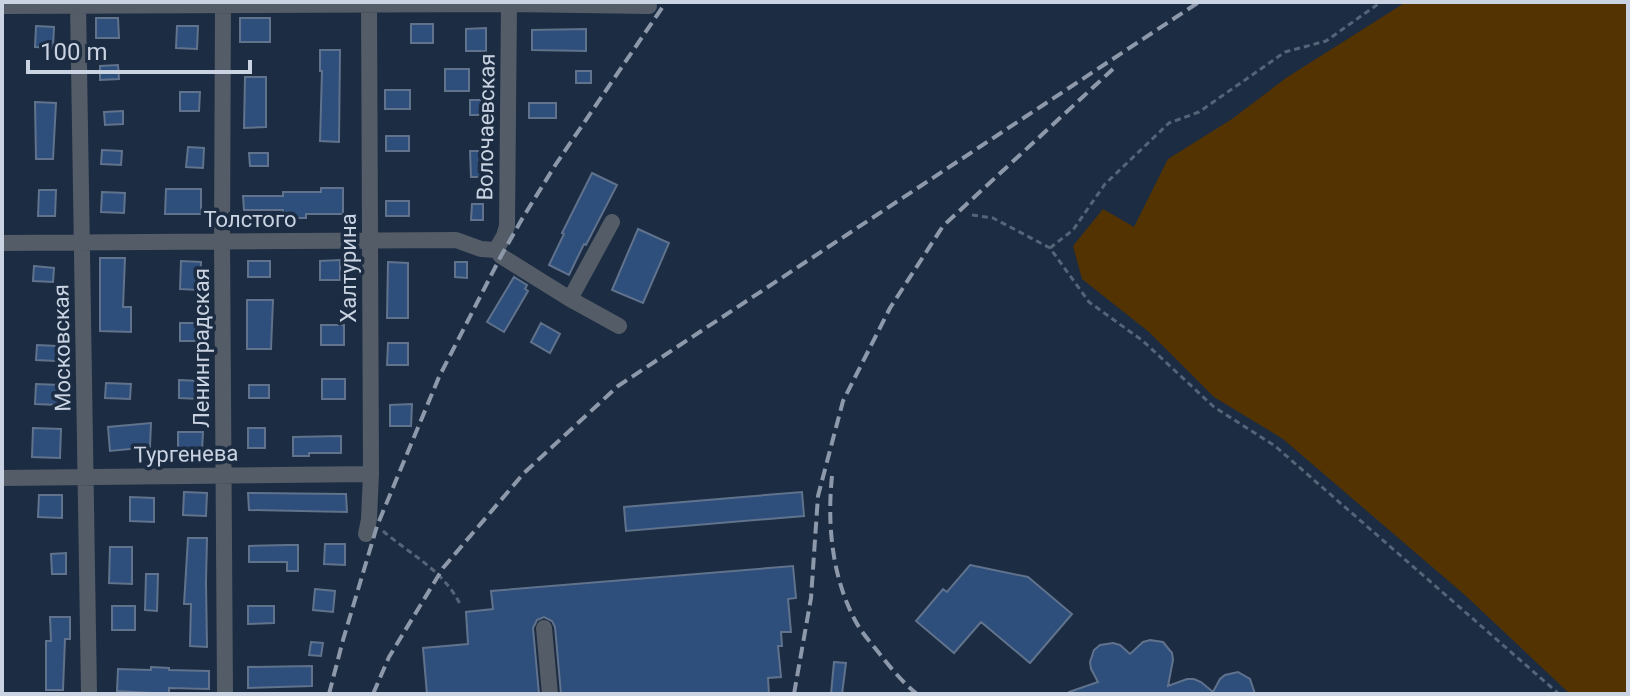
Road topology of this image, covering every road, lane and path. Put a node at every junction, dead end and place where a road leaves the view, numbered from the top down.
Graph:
1 (1381, 2) edge
2 (78, 3) edge
3 (223, 3) edge
4 (369, 3) edge
5 (509, 3) edge
6 (2, 6) edge
7 (649, 6) dead end
8 (972, 215) dead end
9 (612, 222) dead end
10 (370, 240) junction
11 (222, 241) junction
12 (82, 242) junction
13 (2, 243) edge
14 (1050, 248) junction
15 (496, 250) junction
16 (570, 299) junction
17 (619, 326) dead end
18 (371, 474) junction
19 (223, 475) junction
20 (86, 477) junction
21 (2, 478) edge
22 (368, 526) joint
23 (460, 604) dead end
24 (544, 628) dead end
25 (89, 694) edge
26 (225, 694) edge
27 (550, 694) edge
28 (1559, 694) edge

1 - 14 path
2 - 3 street
2 - 6 street
2 - 12 street, Московская
3 - 4 street
3 - 11 street, Ленинградская
4 - 5 street
4 - 10 street, Халтурина
5 - 7 street
5 - 15 street, Волочаевская
8 - 14 path
9 - 16 street
10 - 11 street, Толстого
10 - 15 street, Толстого
10 - 18 street, Халтурина
11 - 12 street, Толстого
11 - 19 street, Ленинградская
12 - 13 street, Толстого
12 - 20 street, Московская
14 - 28 path
15 - 16 street
16 - 17 street
18 - 19 street, Тургенева
18 - 22 street, Халтурина
19 - 20 street, Тургенева
19 - 26 street, Ленинградская
20 - 21 street, Тургенева
20 - 25 street, Московская
22 - 23 path
24 - 27 street

